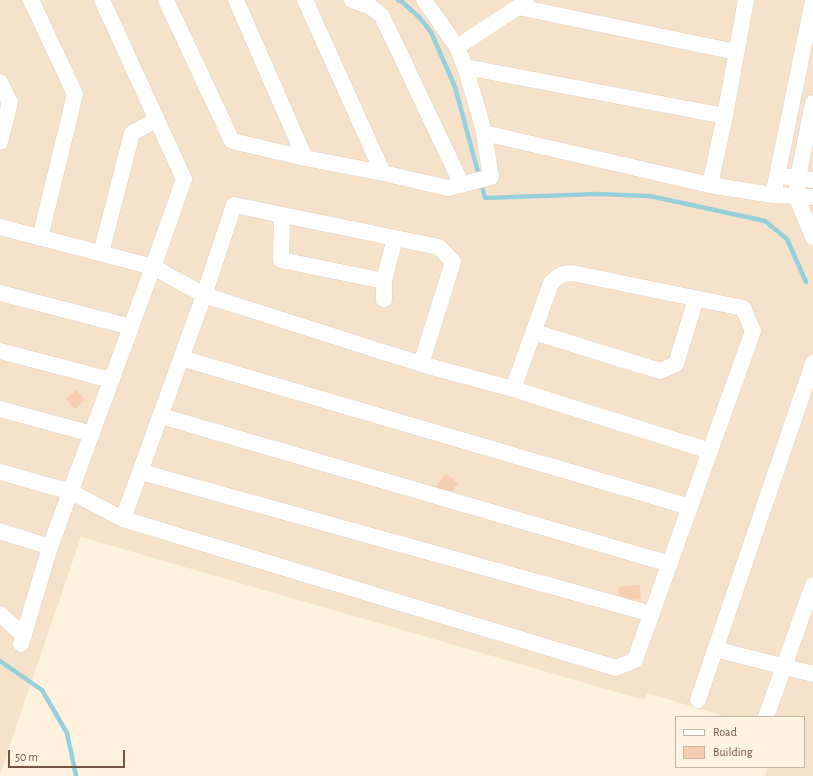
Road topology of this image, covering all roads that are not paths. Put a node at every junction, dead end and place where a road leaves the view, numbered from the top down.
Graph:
1 (31, 0) edge
2 (102, 0) edge
3 (166, 0) edge
4 (236, 0) edge
5 (305, 0) edge
6 (352, 0) edge
7 (424, 0) edge
8 (746, 0) edge
9 (813, 1) edge
10 (522, 4) edge
11 (457, 47) junction
12 (736, 52) junction
13 (464, 67) junction
14 (0, 82) edge
15 (813, 103) edge
16 (725, 116) junction
17 (157, 120) junction
18 (484, 133) junction
19 (0, 142) edge
20 (305, 158) junction
21 (383, 173) junction
22 (778, 177) junction
23 (805, 179) edge
24 (474, 182) junction
25 (710, 185) junction
26 (773, 195) junction
27 (796, 196) junction
28 (813, 197) edge
29 (282, 215) junction
30 (0, 227) edge
31 (813, 237) edge
32 (40, 238) junction
33 (395, 238) junction
34 (101, 253) junction
35 (153, 267) junction
36 (384, 281) junction
37 (0, 293) edge
38 (204, 295) junction
39 (384, 299) dead end
40 (696, 299) junction
41 (131, 327) junction
42 (534, 332) junction
43 (0, 350) edge
44 (181, 358) junction
45 (813, 363) edge
46 (421, 364) junction
47 (112, 380) junction
48 (513, 389) junction
49 (0, 409) edge
50 (161, 416) junction
51 (92, 434) junction
52 (710, 451) junction
53 (0, 472) edge
54 (141, 472) junction
55 (71, 492) junction
56 (690, 507) junction
57 (124, 519) junction
58 (0, 531) edge
59 (50, 547) junction
60 (670, 564) junction
61 (813, 585) edge
62 (0, 614) edge
63 (652, 614) junction
64 (715, 649) junction
65 (784, 666) junction
66 (813, 674) edge
67 (698, 700) dead end
68 (766, 716) edge

1 - 32 street
2 - 17 street
3 - 20 street
4 - 20 street
5 - 21 street
6 - 24 street
7 - 11 street
8 - 12 street
9 - 22 street
10 - 11 street
10 - 12 street
11 - 13 street
12 - 16 street
13 - 16 street
13 - 18 street
14 - 19 street
15 - 23 street
16 - 25 street
17 - 34 street
17 - 35 street
18 - 24 street
18 - 25 street
20 - 21 street
21 - 24 street
22 - 23 street
22 - 26 street
23 - 27 street
25 - 26 street
26 - 27 street
27 - 28 street
27 - 31 street
29 - 33 street
29 - 36 street
29 - 38 street
30 - 32 street
32 - 34 street
33 - 36 street
33 - 46 street
34 - 35 street
35 - 38 street
35 - 41 street
36 - 39 street
37 - 41 street
38 - 44 street
38 - 46 street
40 - 42 street
40 - 42 street
40 - 52 street
41 - 47 street
42 - 48 street
43 - 47 street
44 - 50 street
44 - 56 street
45 - 64 street
46 - 48 street
47 - 51 street
48 - 52 street
49 - 51 street
50 - 54 street
50 - 60 street
51 - 55 street
52 - 56 street
53 - 55 street
54 - 57 street
54 - 63 street
55 - 57 street
55 - 59 street
56 - 60 street
57 - 63 street
58 - 59 street
59 - 62 street
60 - 63 street
61 - 65 street
64 - 65 street
64 - 67 street
65 - 66 street
65 - 68 street

